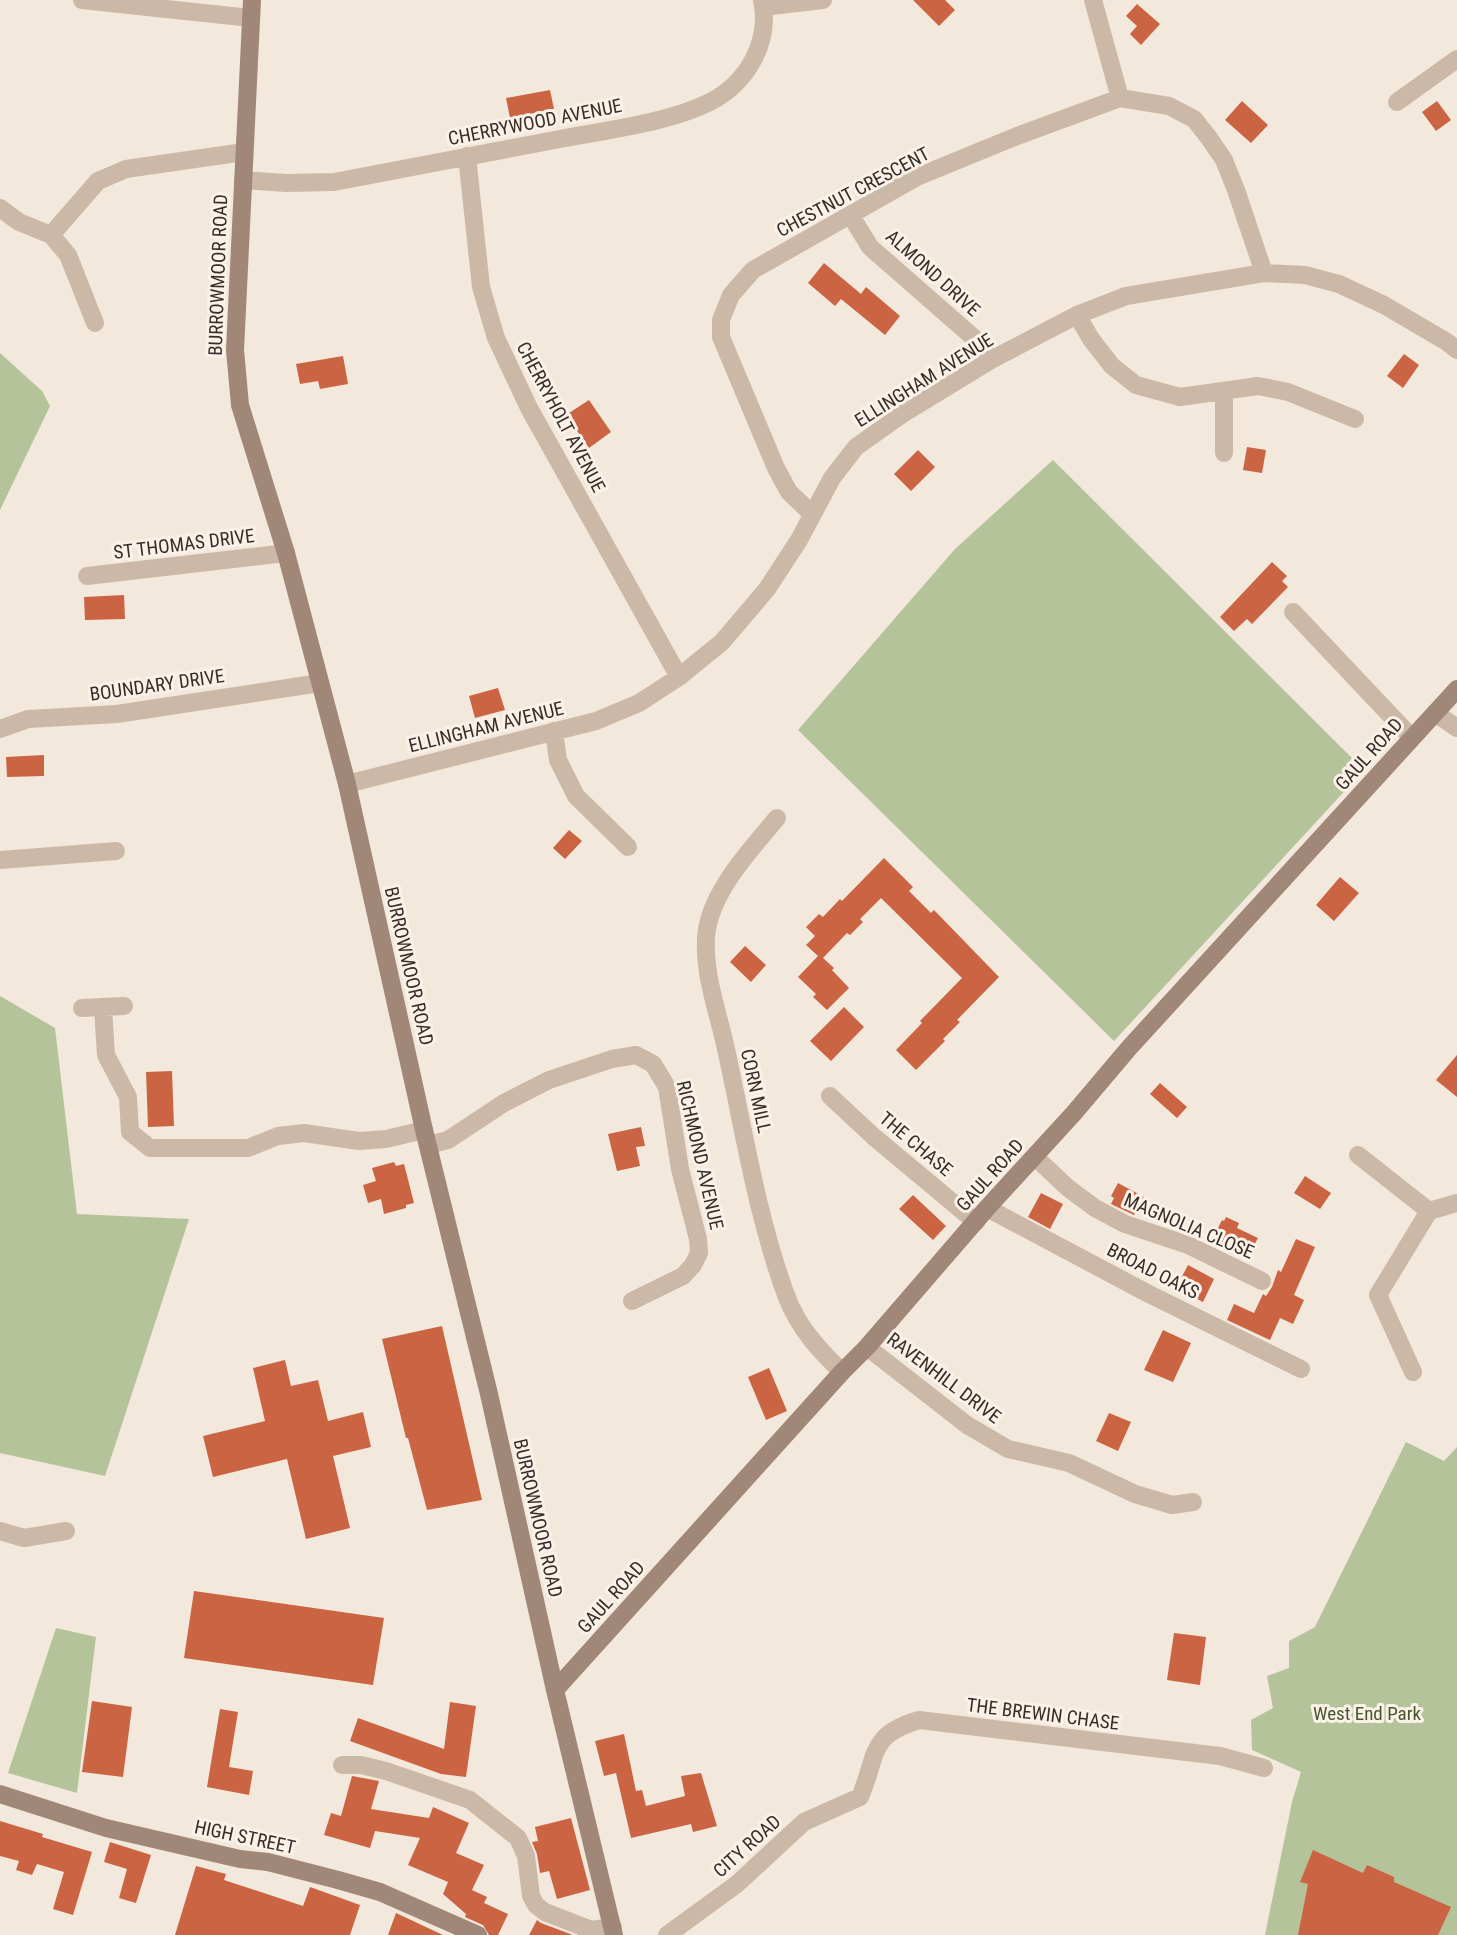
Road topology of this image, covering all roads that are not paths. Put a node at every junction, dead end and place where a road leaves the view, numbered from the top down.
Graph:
1 (82, 0) edge
2 (823, 0) edge
3 (1093, 0) edge
4 (762, 3) edge
5 (252, 9) edge
6 (1457, 58) edge
7 (1120, 98) junction
8 (1397, 102) dead end
9 (244, 152) junction
10 (467, 156) junction
11 (243, 180) junction
12 (0, 208) edge
13 (850, 216) junction
14 (51, 235) junction
15 (1264, 273) junction
16 (1077, 314) junction
17 (94, 323) dead end
18 (1457, 350) edge
19 (991, 360) junction
20 (1224, 391) junction
21 (1355, 419) dead end
22 (1224, 453) dead end
23 (812, 514) junction
24 (286, 553) junction
25 (87, 576) dead end
26 (1293, 612) dead end
27 (679, 677) junction
28 (320, 683) junction
29 (1457, 689) edge
30 (1435, 713) junction
31 (1457, 728) edge
32 (0, 729) edge
33 (554, 731) junction
34 (1411, 737) junction
35 (347, 784) junction
36 (777, 818) dead end
37 (628, 848) dead end
38 (116, 851) dead end
39 (0, 860) edge
40 (124, 1006) dead end
41 (82, 1008) dead end
42 (103, 1008) junction
43 (830, 1096) dead end
44 (426, 1138) junction
45 (1358, 1155) dead end
46 (1035, 1157) junction
47 (1457, 1203) edge
48 (1429, 1211) junction
49 (981, 1215) junction
50 (1262, 1281) dead end
51 (632, 1300) dead end
52 (867, 1347) junction
53 (1301, 1369) dead end
54 (842, 1372) junction
55 (1413, 1372) dead end
56 (1193, 1502) dead end
57 (0, 1531) edge
58 (66, 1531) dead end
59 (555, 1690) junction
60 (342, 1765) dead end
61 (1264, 1768) dead end
62 (0, 1794) edge
63 (860, 1797) joint
64 (613, 1931) edge
65 (478, 1935) edge
66 (667, 1935) edge

1 - 5 street
2 - 4 street
3 - 7 street
4 - 10 street, CHERRYWOOD AVENUE
5 - 9 street, BURROWMOOR ROAD
6 - 8 street
7 - 13 street, CHESTNUT CRESCENT
7 - 15 street, CHESTNUT CRESCENT
9 - 11 street, BURROWMOOR ROAD
9 - 14 street
10 - 11 street, CHERRYWOOD AVENUE
10 - 27 street, CHERRYHOLT AVENUE
11 - 24 street, BURROWMOOR ROAD
12 - 14 street
13 - 19 street, ALMOND DRIVE
13 - 23 street, CHESTNUT CRESCENT
14 - 17 street
15 - 16 street, ELLINGHAM AVENUE
15 - 18 street, ELLINGHAM AVENUE
16 - 19 street, ELLINGHAM AVENUE
16 - 20 street
19 - 23 street, ELLINGHAM AVENUE
20 - 21 street
20 - 22 street
23 - 27 street, ELLINGHAM AVENUE
24 - 25 street, ST THOMAS DRIVE
24 - 28 street, BURROWMOOR ROAD
26 - 34 street
27 - 33 street, ELLINGHAM AVENUE
28 - 32 street, BOUNDARY DRIVE
28 - 35 street, BURROWMOOR ROAD
29 - 30 street, GAUL ROAD
30 - 31 street
30 - 34 street, GAUL ROAD
33 - 35 street, ELLINGHAM AVENUE
33 - 37 street
34 - 46 street, GAUL ROAD
35 - 44 street, BURROWMOOR ROAD
36 - 54 street, CORN MILL
38 - 39 street
40 - 42 street
41 - 42 street
42 - 44 street, RICHMOND AVENUE
43 - 49 street, THE CHASE
44 - 51 street, RICHMOND AVENUE
44 - 59 street, BURROWMOOR ROAD
45 - 48 street
46 - 49 street, GAUL ROAD
46 - 50 street, MAGNOLIA CLOSE
47 - 48 street
48 - 55 street
49 - 52 street, GAUL ROAD
49 - 53 street, BROAD OAKS
52 - 54 street, GAUL ROAD
52 - 56 street, RAVENHILL DRIVE
54 - 59 street, GAUL ROAD
57 - 58 street
59 - 64 street, BURROWMOOR ROAD
60 - 64 street
61 - 63 street, THE BREWIN CHASE
62 - 65 street, HIGH STREET
63 - 66 street, CITY ROAD

